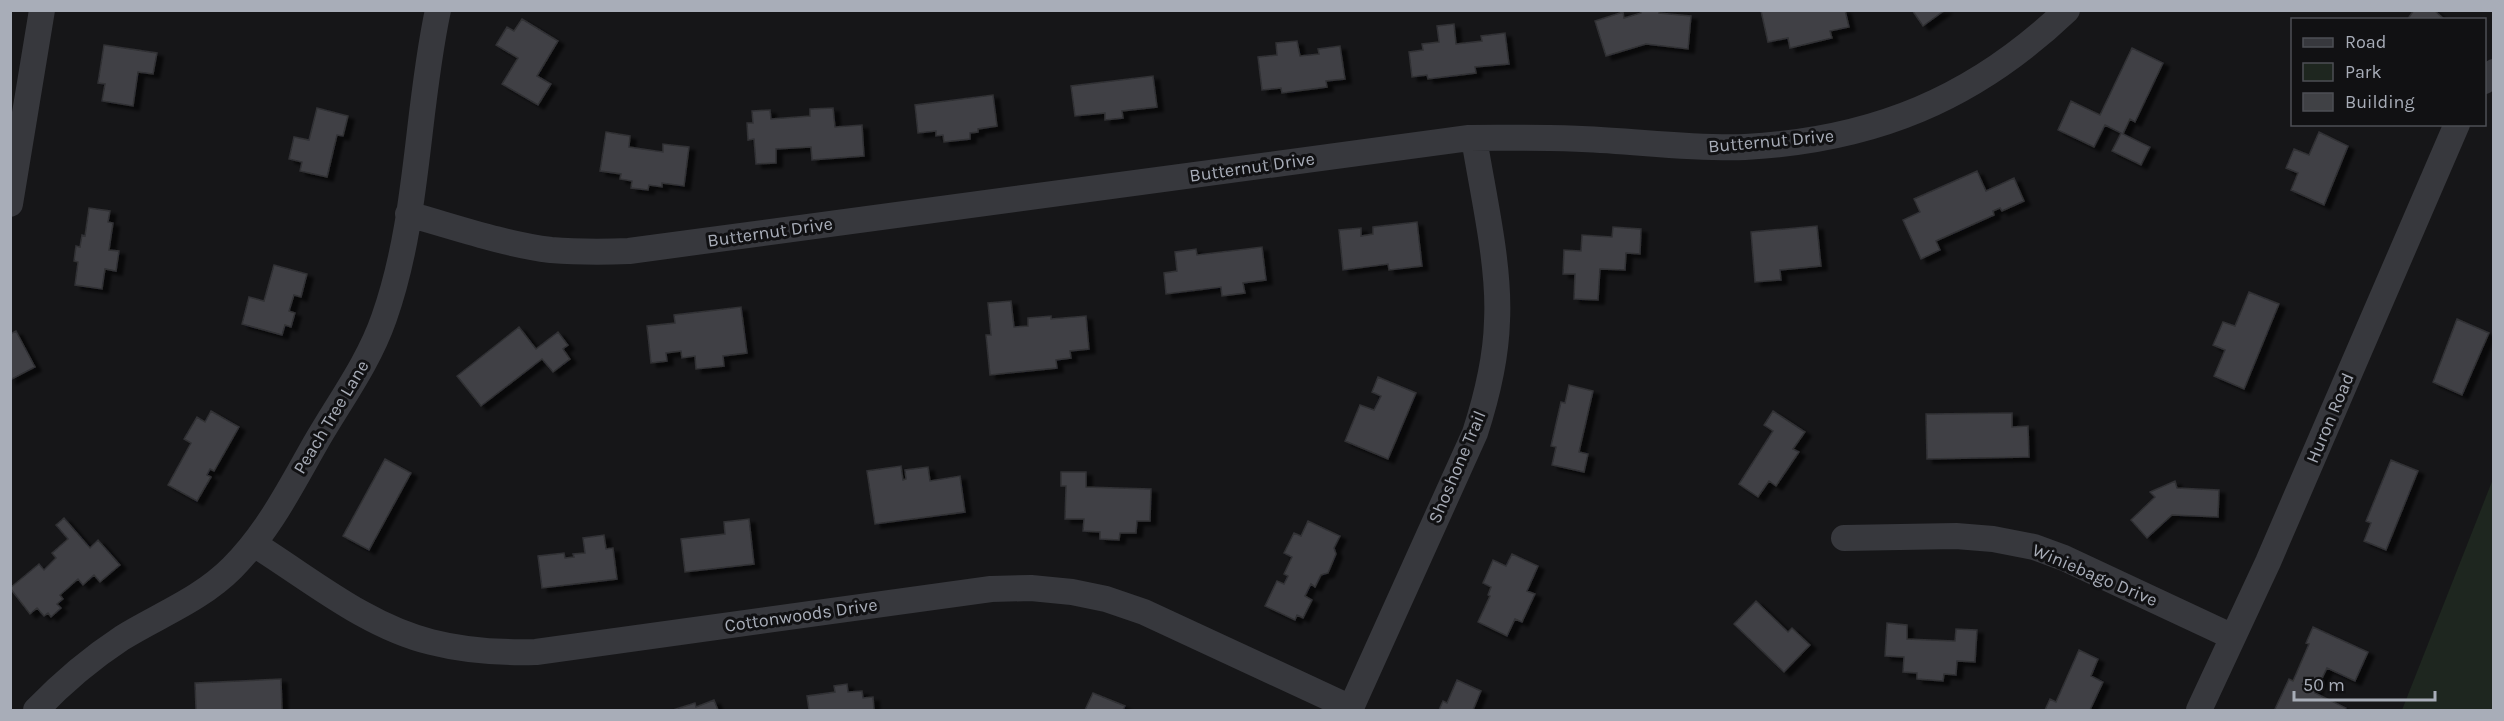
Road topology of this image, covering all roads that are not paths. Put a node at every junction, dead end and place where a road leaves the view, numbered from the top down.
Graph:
1 (42, 10) edge
2 (438, 10) edge
3 (2067, 10) edge
4 (2456, 126) edge
5 (1474, 138) junction
6 (10, 204) edge
7 (408, 214) junction
8 (1844, 538) dead end
9 (254, 544) junction
10 (2233, 637) junction
11 (1351, 709) edge
12 (36, 711) edge
13 (2199, 711) edge

1 - 6 street
2 - 7 street, Peach Tree Lane
3 - 5 street, Butternut Drive
4 - 10 street, Huron Road
5 - 7 street, Butternut Drive
5 - 11 street, Shoshone Trail
7 - 9 street, Peach Tree Lane
8 - 10 street, Winiebago Drive
9 - 11 street, Cottonwoods Drive
9 - 12 street, Peach Tree Lane
10 - 13 street, Huron Road

